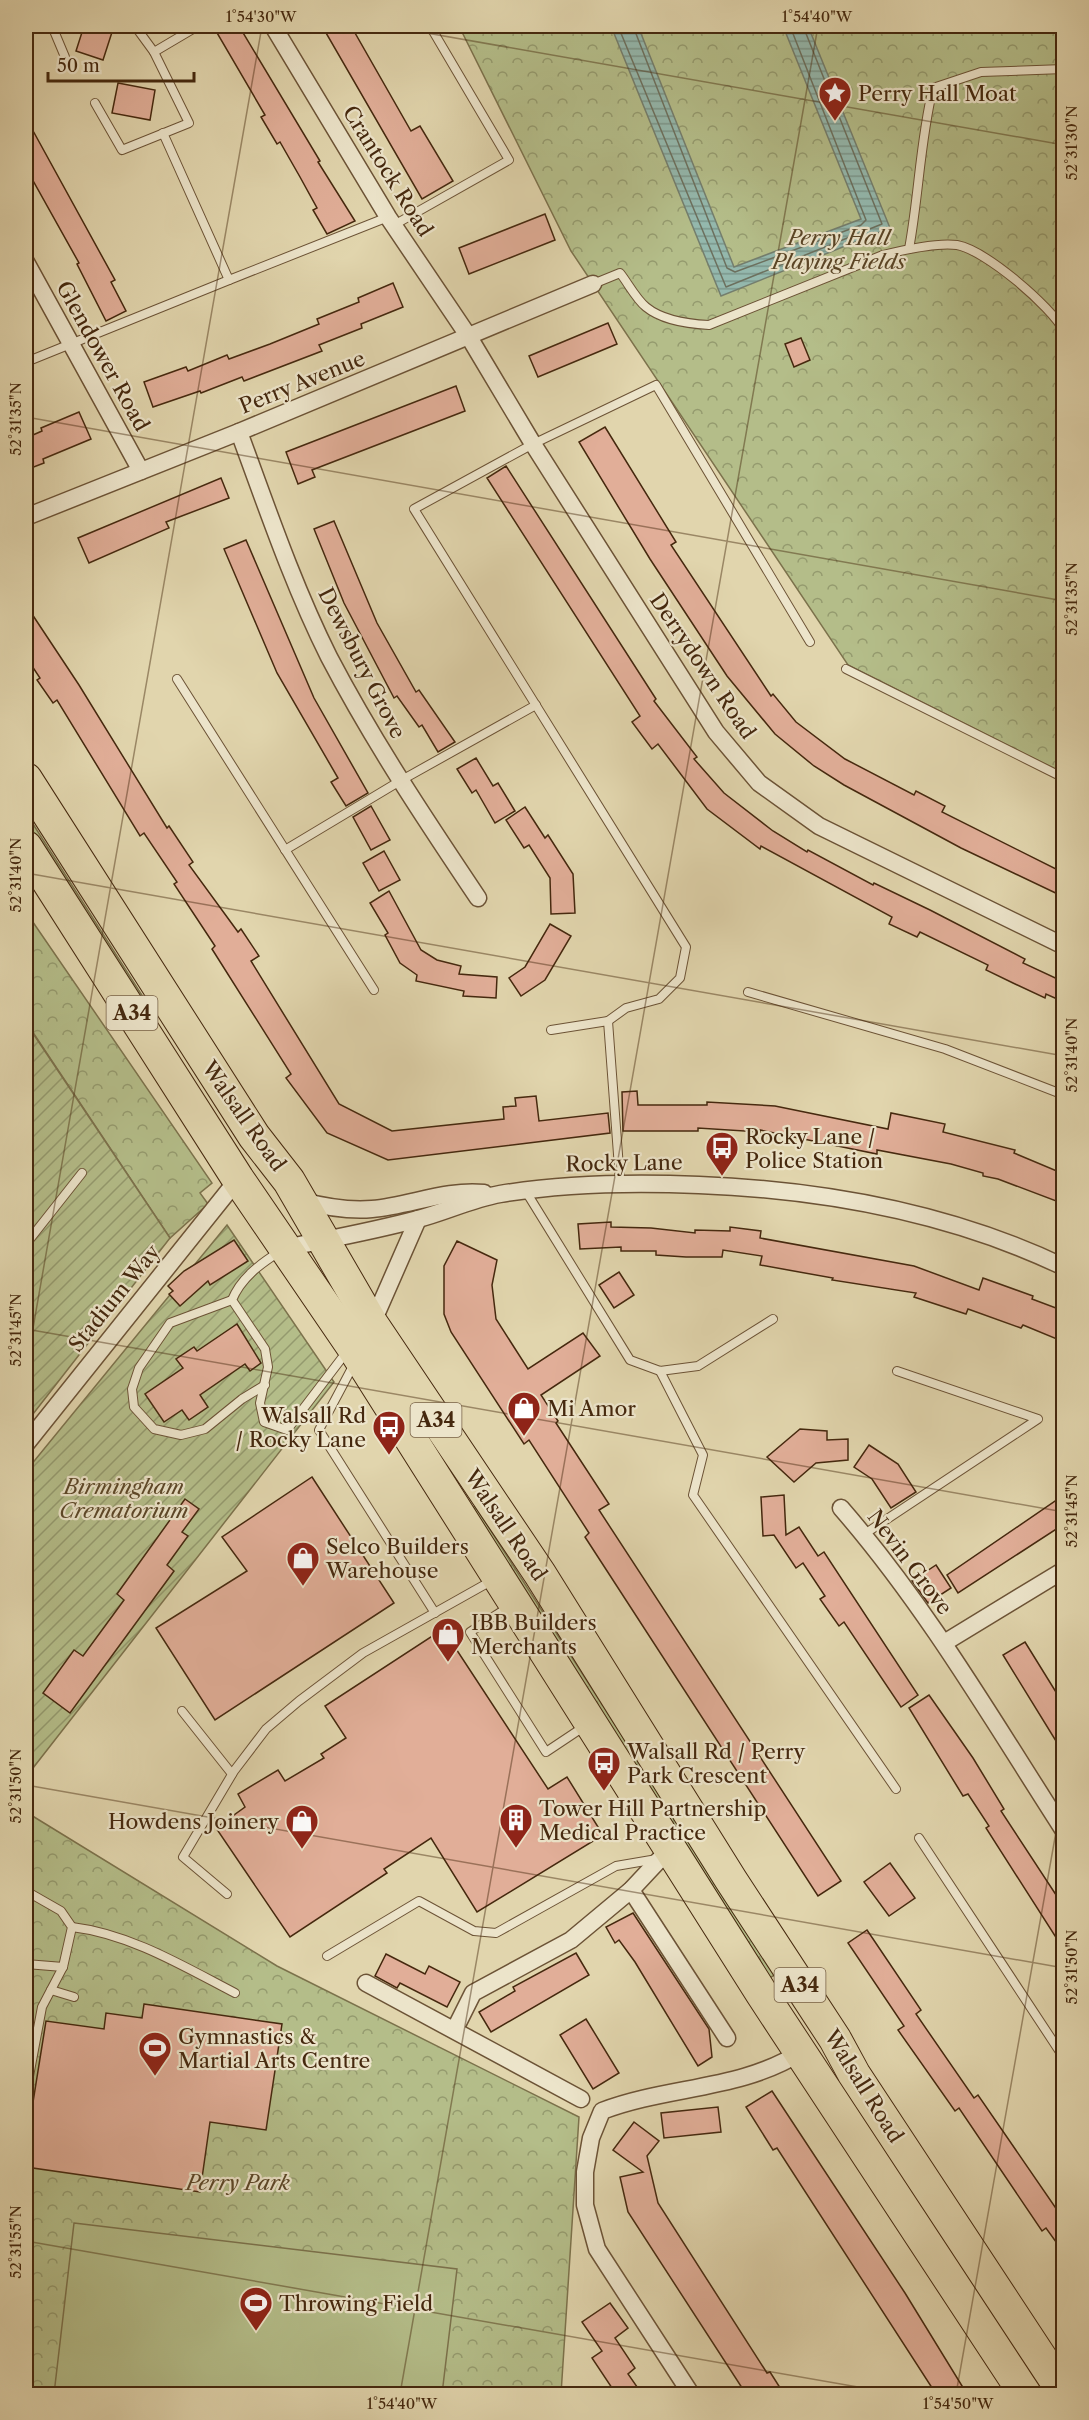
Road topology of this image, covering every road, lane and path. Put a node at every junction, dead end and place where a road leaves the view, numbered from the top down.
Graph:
1 (52, 26) edge
2 (135, 26) edge
3 (198, 26) edge
4 (273, 26) edge
5 (430, 26) edge
6 (154, 52) junction
7 (65, 57) dead end
8 (1064, 69) edge
9 (95, 103) dead end
10 (164, 133) junction
11 (391, 221) junction
12 (909, 249) junction
13 (26, 262) edge
14 (229, 280) junction
15 (592, 284) joint
16 (1064, 331) edge
17 (469, 338) junction
18 (70, 344) junction
19 (26, 362) edge
20 (239, 432) junction
21 (532, 444) junction
22 (141, 471) junction
23 (26, 517) edge
24 (810, 642) dead end
25 (846, 669) dead end
26 (177, 679) dead end
27 (536, 705) junction
28 (1064, 778) edge
29 (26, 780) edge
30 (400, 781) junction
31 (26, 847) edge
32 (285, 850) junction
33 (478, 898) dead end
34 (1064, 946) edge
35 (374, 990) dead end
36 (748, 992) dead end
37 (608, 1021) junction
38 (551, 1030) dead end
39 (1064, 1095) edge
40 (254, 1136) junction
41 (82, 1173) dead end
42 (238, 1179) junction
43 (620, 1181) junction
44 (525, 1190) junction
45 (497, 1195) junction
46 (301, 1201) junction
47 (418, 1219) junction
48 (324, 1240) junction
49 (26, 1244) edge
50 (285, 1248) junction
51 (1064, 1267) edge
52 (232, 1300) junction
53 (773, 1319) dead end
54 (360, 1342) junction
55 (660, 1371) junction
56 (897, 1371) dead end
57 (265, 1384) junction
58 (26, 1444) edge
59 (840, 1508) dead end
60 (864, 1535) junction
61 (1060, 1575) edge
62 (507, 1589) junction
63 (435, 1613) junction
64 (944, 1643) junction
65 (182, 1711) dead end
66 (590, 1722) junction
67 (232, 1774) junction
68 (896, 1790) dead end
69 (1064, 1831) edge
70 (919, 1838) dead end
71 (668, 1857) junction
72 (631, 1890) junction
73 (26, 1891) edge
74 (228, 1894) dead end
75 (72, 1927) junction
76 (327, 1956) dead end
77 (26, 1964) edge
78 (63, 1967) junction
79 (366, 1983) dead end
80 (51, 1990) junction
81 (235, 1993) dead end
82 (74, 1997) dead end
83 (455, 2029) junction
84 (727, 2038) dead end
85 (801, 2052) junction
86 (1064, 2058) edge
87 (26, 2092) edge
88 (581, 2099) dead end
89 (1064, 2393) edge
90 (691, 2394) edge
91 (1025, 2394) edge

1 - 7 lane
2 - 6 lane
3 - 6 lane
4 - 11 street, Crantock Road
5 - 11 lane
6 - 10 lane
8 - 12 lane
9 - 10 lane
10 - 14 lane
11 - 14 lane
11 - 17 street, Crantock Road
12 - 15 lane
12 - 16 lane
13 - 18 street, Glendower Road
14 - 18 lane
15 - 17 street, Perry Avenue
17 - 20 street, Perry Avenue
17 - 21 street, Derrydown Road
18 - 19 lane
18 - 22 street, Glendower Road
20 - 22 street, Perry Avenue
20 - 30 street, Dewsbury Grove
21 - 24 lane
21 - 27 lane
21 - 34 street, Derrydown Road
22 - 23 street, Perry Avenue
25 - 28 lane
26 - 32 lane
27 - 30 lane
27 - 37 lane
29 - 40 highway, Walsall Road / A34
30 - 32 lane
30 - 33 street, Dewsbury Grove
31 - 42 highway, Walsall Road / A34
32 - 35 lane
36 - 39 lane
37 - 38 lane
37 - 43 lane
40 - 42 highway
40 - 46 highway, Walsall Road / A34
41 - 49 lane
42 - 50 highway, Walsall Road / A34
42 - 58 street, Stadium Way
43 - 44 street, Rocky Lane
43 - 51 street, Rocky Lane
44 - 45 street, Rocky Lane
44 - 55 lane
45 - 46 street, Rocky Lane
45 - 47 street, Rocky Lane
46 - 48 highway, Walsall Road / A34
47 - 48 street, Rocky Lane
47 - 54 street
48 - 50 street, Rocky Lane
48 - 54 highway, Walsall Road / A34
50 - 52 lane
50 - 54 highway, Walsall Road / A34
52 - 57 lane
52 - 57 lane
53 - 55 lane
54 - 57 lane
54 - 62 highway, Walsall Road / A34
54 - 63 lane
54 - 89 highway, Walsall Road / A34
55 - 68 lane
56 - 60 lane
59 - 60 street, Nevin Grove
60 - 64 street, Nevin Grove
61 - 64 street
62 - 63 lane
62 - 66 highway, Walsall Road / A34
62 - 66 lane
63 - 67 lane
64 - 69 street, Nevin Grove
65 - 67 lane
66 - 71 highway, Walsall Road / A34
67 - 74 lane
70 - 86 lane
71 - 72 street
71 - 76 lane
71 - 85 highway, Walsall Road / A34
72 - 83 street
72 - 84 street
73 - 75 lane
75 - 78 lane
75 - 81 lane
77 - 78 lane
78 - 80 lane
79 - 83 street
80 - 82 lane
80 - 87 lane
83 - 88 street
85 - 90 street
85 - 91 highway, Walsall Road / A34

